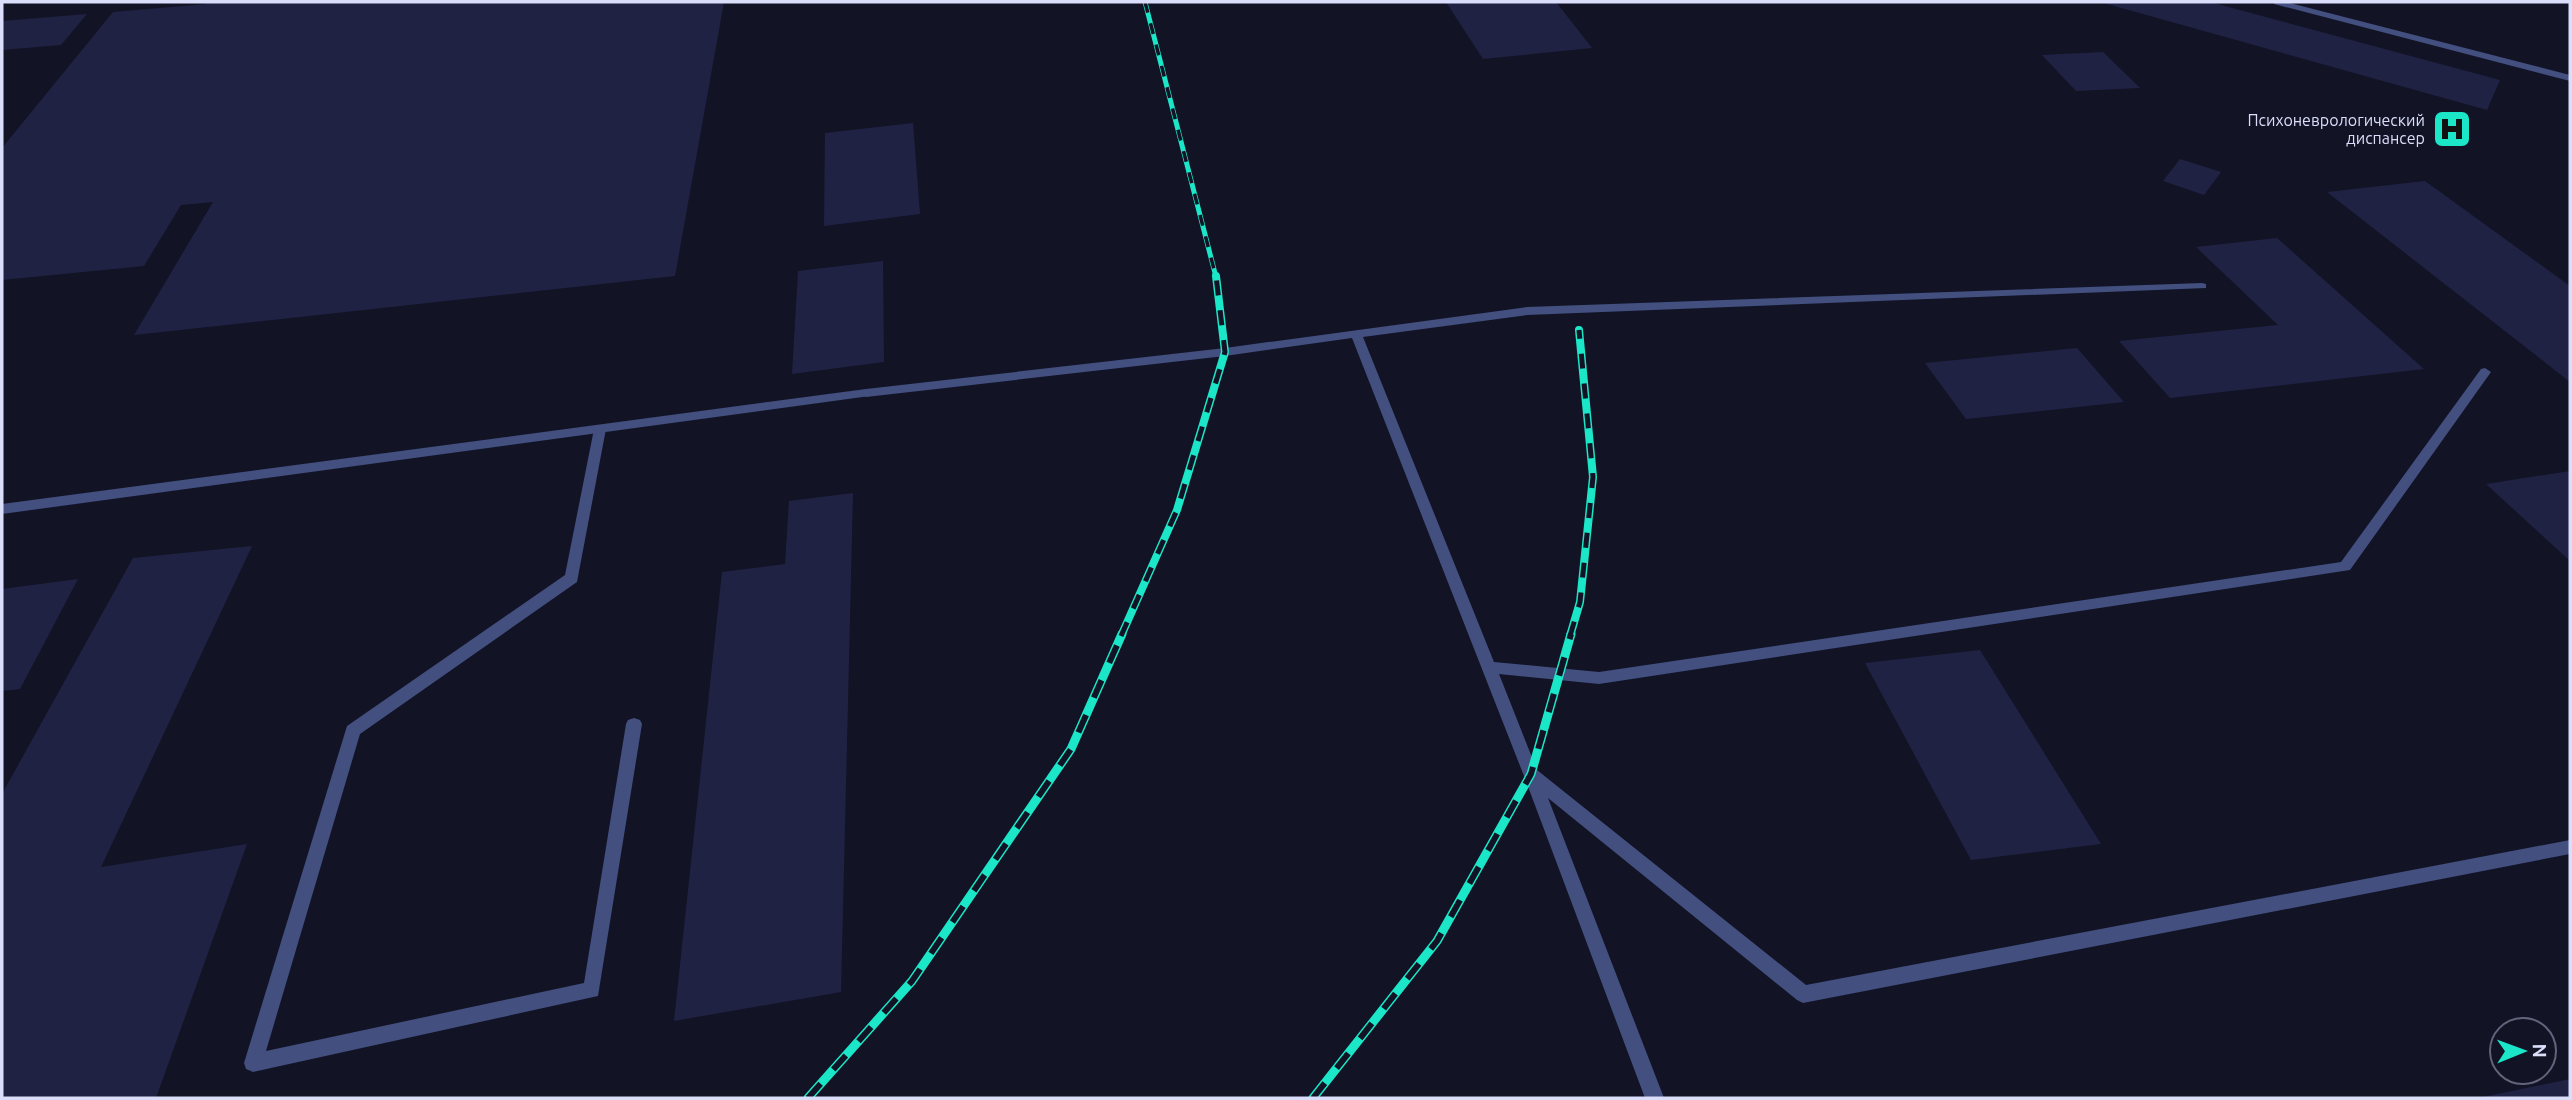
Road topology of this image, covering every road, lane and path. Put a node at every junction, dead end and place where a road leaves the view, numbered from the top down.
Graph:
1 (2277, 2) edge
2 (2570, 78) edge
3 (2202, 286) dead end
4 (1356, 334) junction
5 (2485, 372) dead end
6 (600, 429) junction
7 (2, 509) edge
8 (1489, 667) junction
9 (634, 724) dead end
10 (1531, 774) junction
11 (2570, 847) edge
12 (1655, 1098) edge

1 - 2 street
3 - 4 street
4 - 6 street
4 - 8 street
5 - 8 street
6 - 7 street
6 - 9 street
8 - 10 street
10 - 11 street
10 - 12 street

